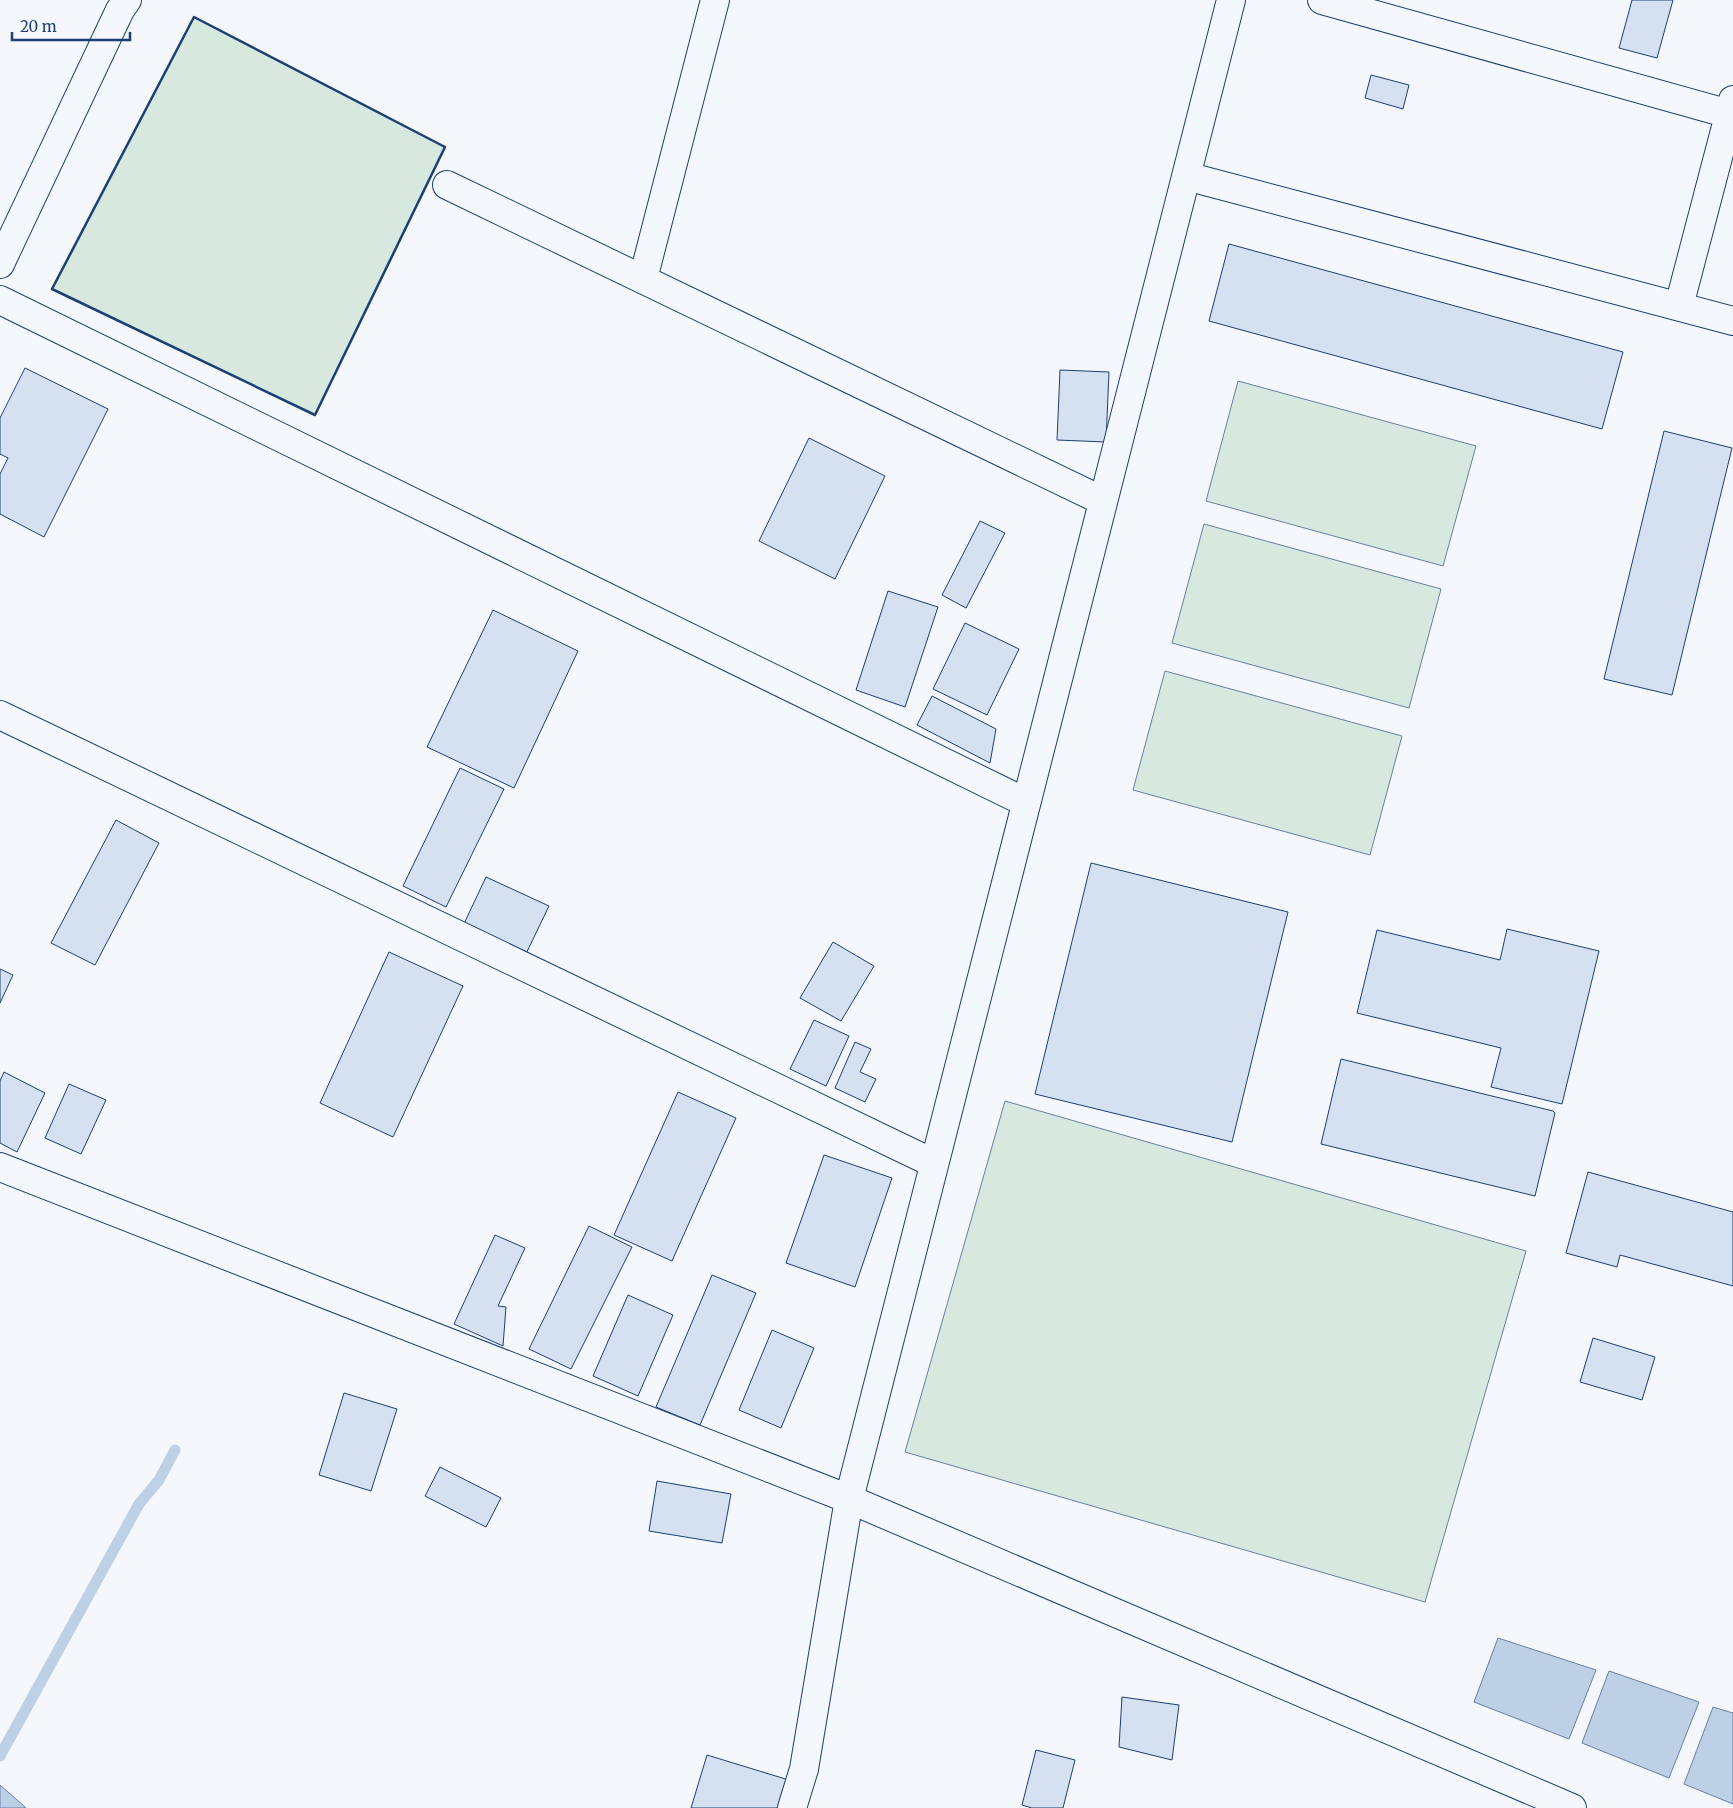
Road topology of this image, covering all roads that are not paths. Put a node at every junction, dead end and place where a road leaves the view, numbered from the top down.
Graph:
1 (127, 0) edge
2 (715, 0) edge
3 (1231, 0) edge
4 (1322, 0) edge
5 (1732, 110) edge
6 (1186, 176) junction
7 (447, 185) dead end
8 (0, 264) edge
9 (643, 279) junction
10 (0, 300) edge
11 (1679, 306) junction
12 (1733, 321) edge
13 (1104, 501) junction
14 (0, 715) edge
15 (1025, 802) junction
16 (933, 1164) junction
17 (0, 1167) edge
18 (849, 1499) junction
19 (792, 1808) edge
20 (1572, 1808) edge

1 - 8 street
2 - 9 street
3 - 6 street
4 - 5 street
5 - 11 street
6 - 11 street
6 - 13 street
7 - 9 street
9 - 13 street
10 - 15 street
11 - 12 street
13 - 15 street
14 - 16 street
15 - 16 street
16 - 18 street
17 - 18 street
18 - 19 street
18 - 20 street

